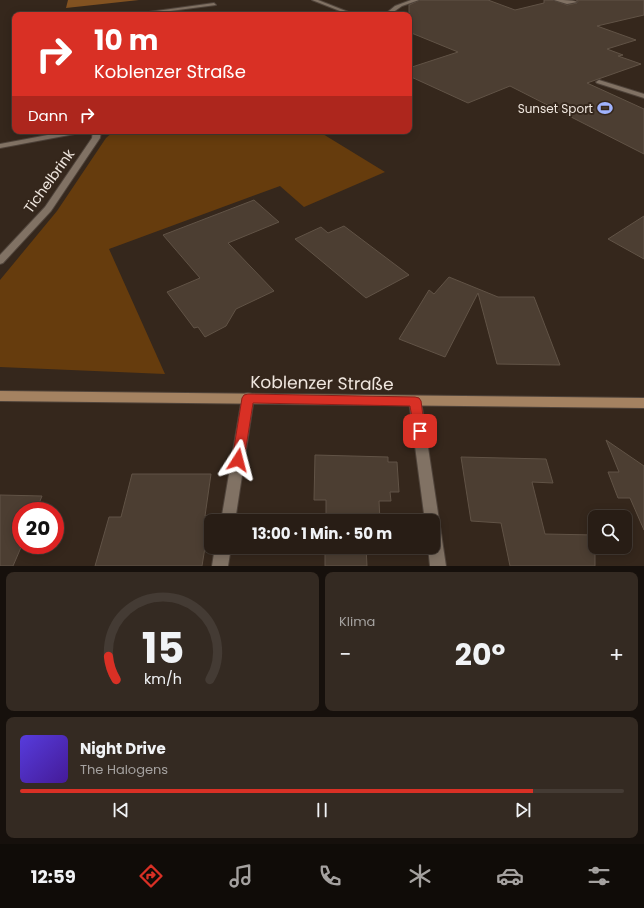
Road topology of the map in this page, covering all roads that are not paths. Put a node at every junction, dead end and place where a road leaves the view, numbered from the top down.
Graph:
1 (314, 0) edge
2 (418, 0) edge
3 (556, 0) edge
4 (575, 2) dead end
5 (214, 4) dead end
6 (152, 12) edge
7 (346, 12) edge
8 (389, 12) edge
9 (599, 82) dead end
10 (644, 96) edge
11 (64, 134) edge
12 (97, 134) edge
13 (0, 146) edge
14 (0, 261) edge
15 (0, 396) edge
16 (248, 398) junction
17 (415, 401) junction
18 (644, 402) edge
19 (229, 514) edge
20 (431, 514) edge
21 (222, 554) edge
22 (436, 554) edge
23 (220, 566) edge
24 (438, 566) edge

1 - 7 street
2 - 8 street
3 - 4 street
5 - 6 street
9 - 10 street
11 - 13 street, Tichelbrink
12 - 14 street, Tichelbrink
15 - 16 main road, Koblenzer Straße
16 - 17 main road, Koblenzer Straße
16 - 19 street
17 - 18 main road, Koblenzer Straße
17 - 20 street
21 - 23 street
22 - 24 street

